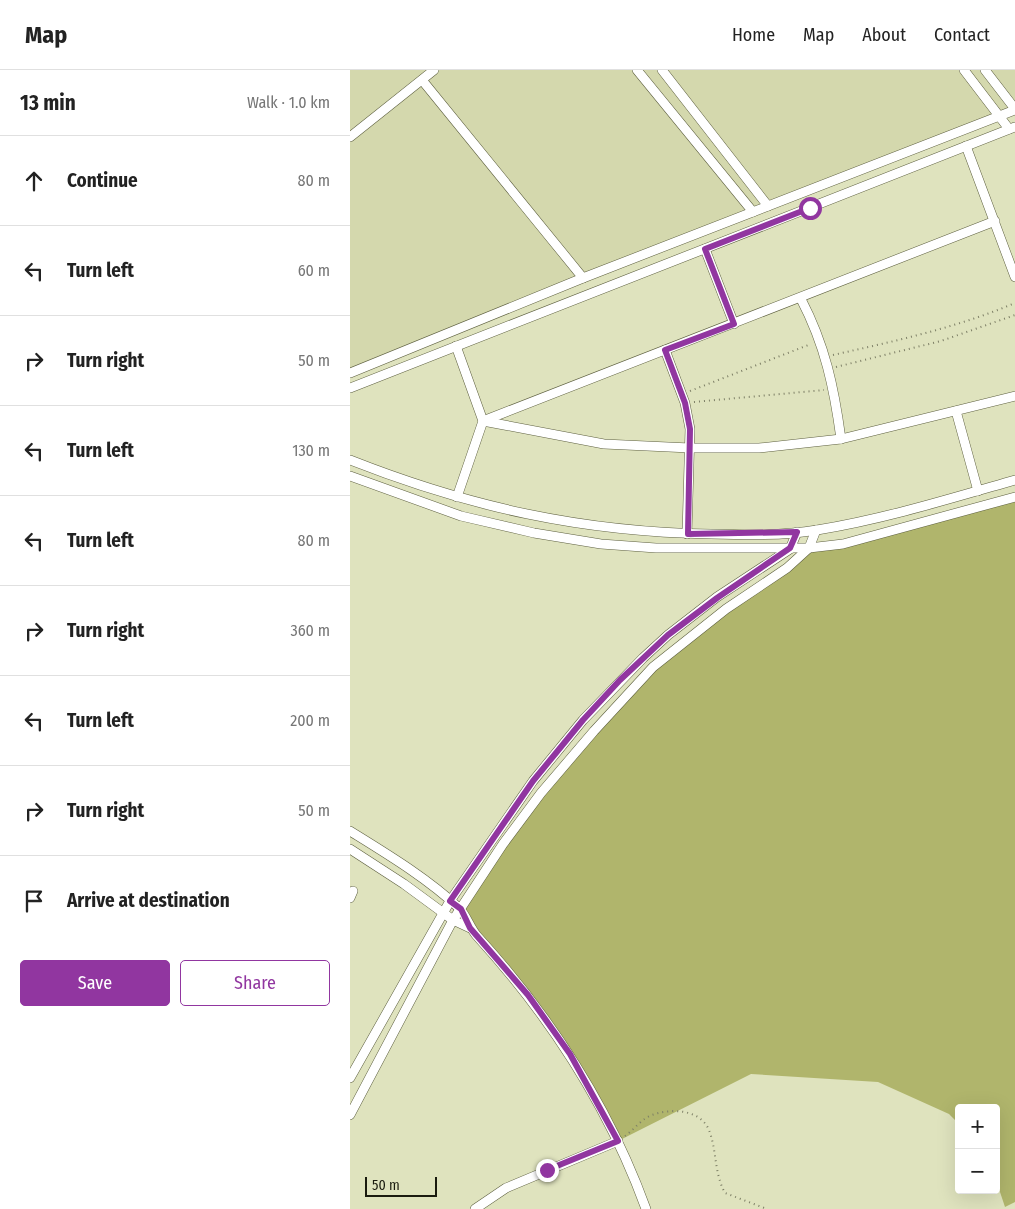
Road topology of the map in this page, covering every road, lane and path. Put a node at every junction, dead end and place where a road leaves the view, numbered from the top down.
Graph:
1 (434, 70) edge
2 (637, 70) edge
3 (662, 70) edge
4 (964, 70) edge
5 (985, 70) edge
6 (422, 80) junction
7 (1015, 109) edge
8 (1000, 116) junction
9 (1012, 128) edge
10 (350, 137) edge
11 (966, 146) junction
12 (768, 206) junction
13 (753, 212) junction
14 (995, 221) junction
15 (705, 249) junction
16 (1015, 277) edge
17 (583, 278) junction
18 (801, 299) junction
19 (1015, 303) edge
20 (1015, 315) edge
21 (734, 324) junction
22 (820, 340) junction
23 (456, 346) junction
24 (665, 350) junction
25 (826, 357) junction
26 (828, 368) junction
27 (350, 373) edge
28 (350, 388) edge
29 (833, 389) junction
30 (1015, 396) edge
31 (683, 399) junction
32 (956, 411) junction
33 (483, 421) junction
34 (841, 439) junction
35 (690, 448) junction
36 (350, 460) edge
37 (350, 476) edge
38 (1015, 480) edge
39 (978, 491) junction
40 (457, 497) junction
41 (1015, 497) edge
42 (816, 530) junction
43 (797, 532) junction
44 (688, 534) junction
45 (790, 548) junction
46 (809, 548) junction
47 (350, 831) edge
48 (350, 849) edge
49 (450, 901) junction
50 (461, 909) junction
51 (443, 912) junction
52 (453, 920) junction
53 (470, 928) junction
54 (351, 1074) edge
55 (367, 1080) junction
56 (350, 1115) edge
57 (618, 1141) junction
58 (475, 1209) edge
59 (646, 1209) edge
60 (767, 1209) edge

1 - 6 street
2 - 13 street
3 - 12 street
4 - 8 street
5 - 7 street
6 - 10 street
6 - 17 street
7 - 8 street
8 - 9 street
8 - 12 street
9 - 11 street
11 - 14 street
11 - 15 street
12 - 13 street
13 - 17 street
14 - 16 street
14 - 18 street
15 - 21 street
15 - 23 street
17 - 27 street
18 - 21 street
18 - 22 street
19 - 25 path
20 - 26 path
21 - 24 street
22 - 25 street
22 - 31 path
23 - 28 street
23 - 33 street
24 - 31 street
24 - 33 street
25 - 26 street
26 - 29 street
29 - 31 path
29 - 34 street
30 - 32 street
31 - 35 street
32 - 34 street
32 - 39 street
33 - 35 street
33 - 40 street
34 - 35 street
35 - 44 street
36 - 40 street
37 - 45 street
38 - 39 street
39 - 42 street
40 - 44 street
41 - 46 street
42 - 43 street
42 - 46 street
43 - 44 street
43 - 45 street
45 - 46 street
45 - 49 street
46 - 50 street
47 - 49 street
48 - 51 street
49 - 50 street
49 - 51 street
50 - 52 street
50 - 53 street
51 - 52 street
51 - 54 street
52 - 53 street
52 - 55 street
53 - 57 street
54 - 55 street
55 - 56 street
57 - 58 street
57 - 59 street
57 - 60 path

